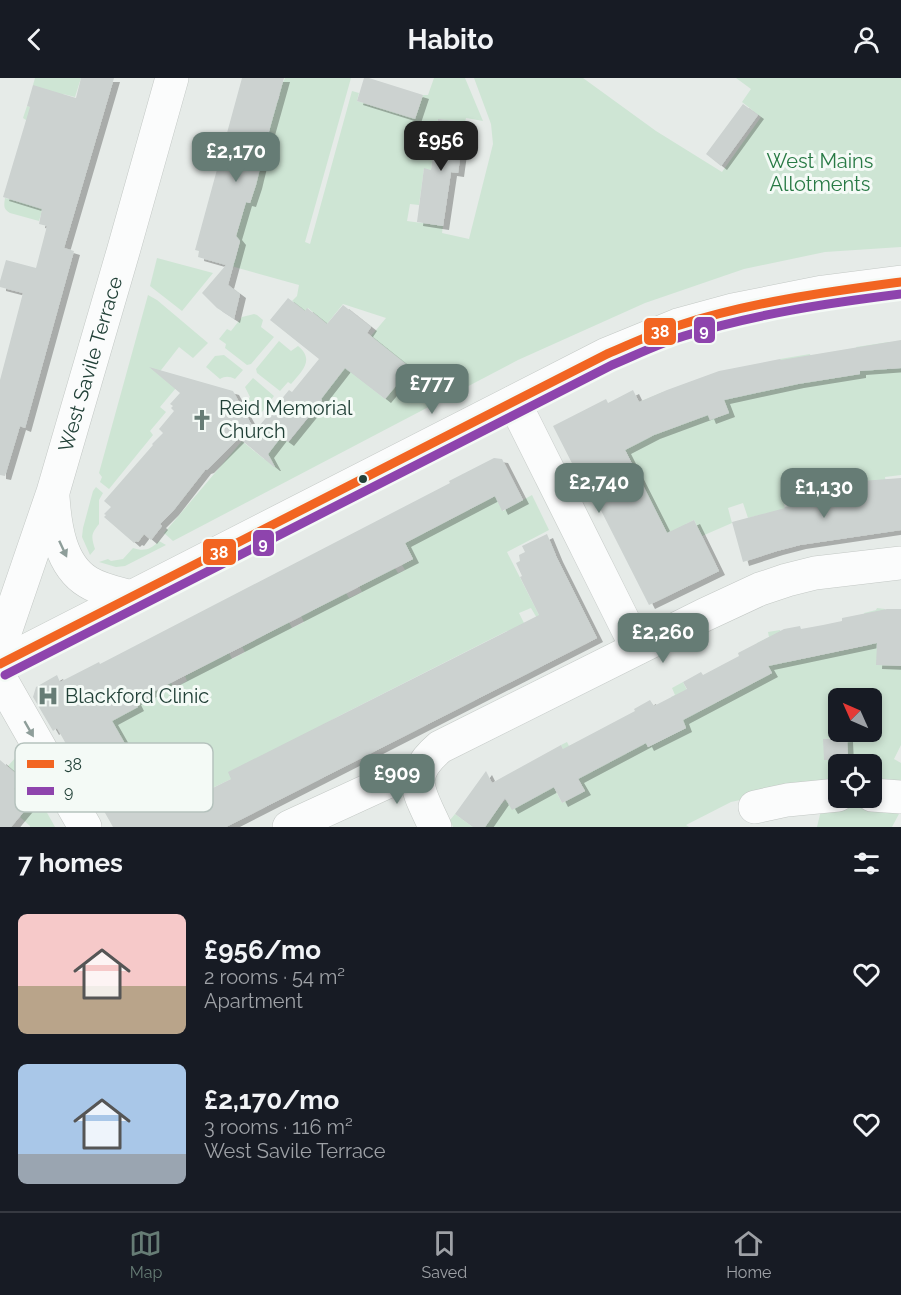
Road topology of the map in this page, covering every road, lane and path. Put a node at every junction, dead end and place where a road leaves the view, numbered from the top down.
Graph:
1 (172, 78) edge
2 (901, 282) edge
3 (514, 402) junction
4 (53, 492) junction
5 (901, 563) edge
6 (132, 597) junction
7 (0, 647) edge
8 (637, 648) junction
9 (0, 664) edge
10 (0, 678) edge
11 (37, 743) edge
12 (418, 773) junction
13 (828, 796) edge
14 (882, 796) edge
15 (901, 797) edge
16 (755, 807) dead end
17 (76, 812) edge
18 (85, 827) edge
19 (289, 827) edge
20 (435, 827) edge

1 - 4 street, West Savile Terrace
2 - 3 street
3 - 6 street
3 - 8 street
4 -> 6 street
4 - 7 street, West Savile Terrace
5 - 8 street
6 - 9 street
8 - 12 street
10 -> 11 street
12 - 19 street
12 - 20 street
13 - 16 street
14 - 15 street
17 -> 18 street

